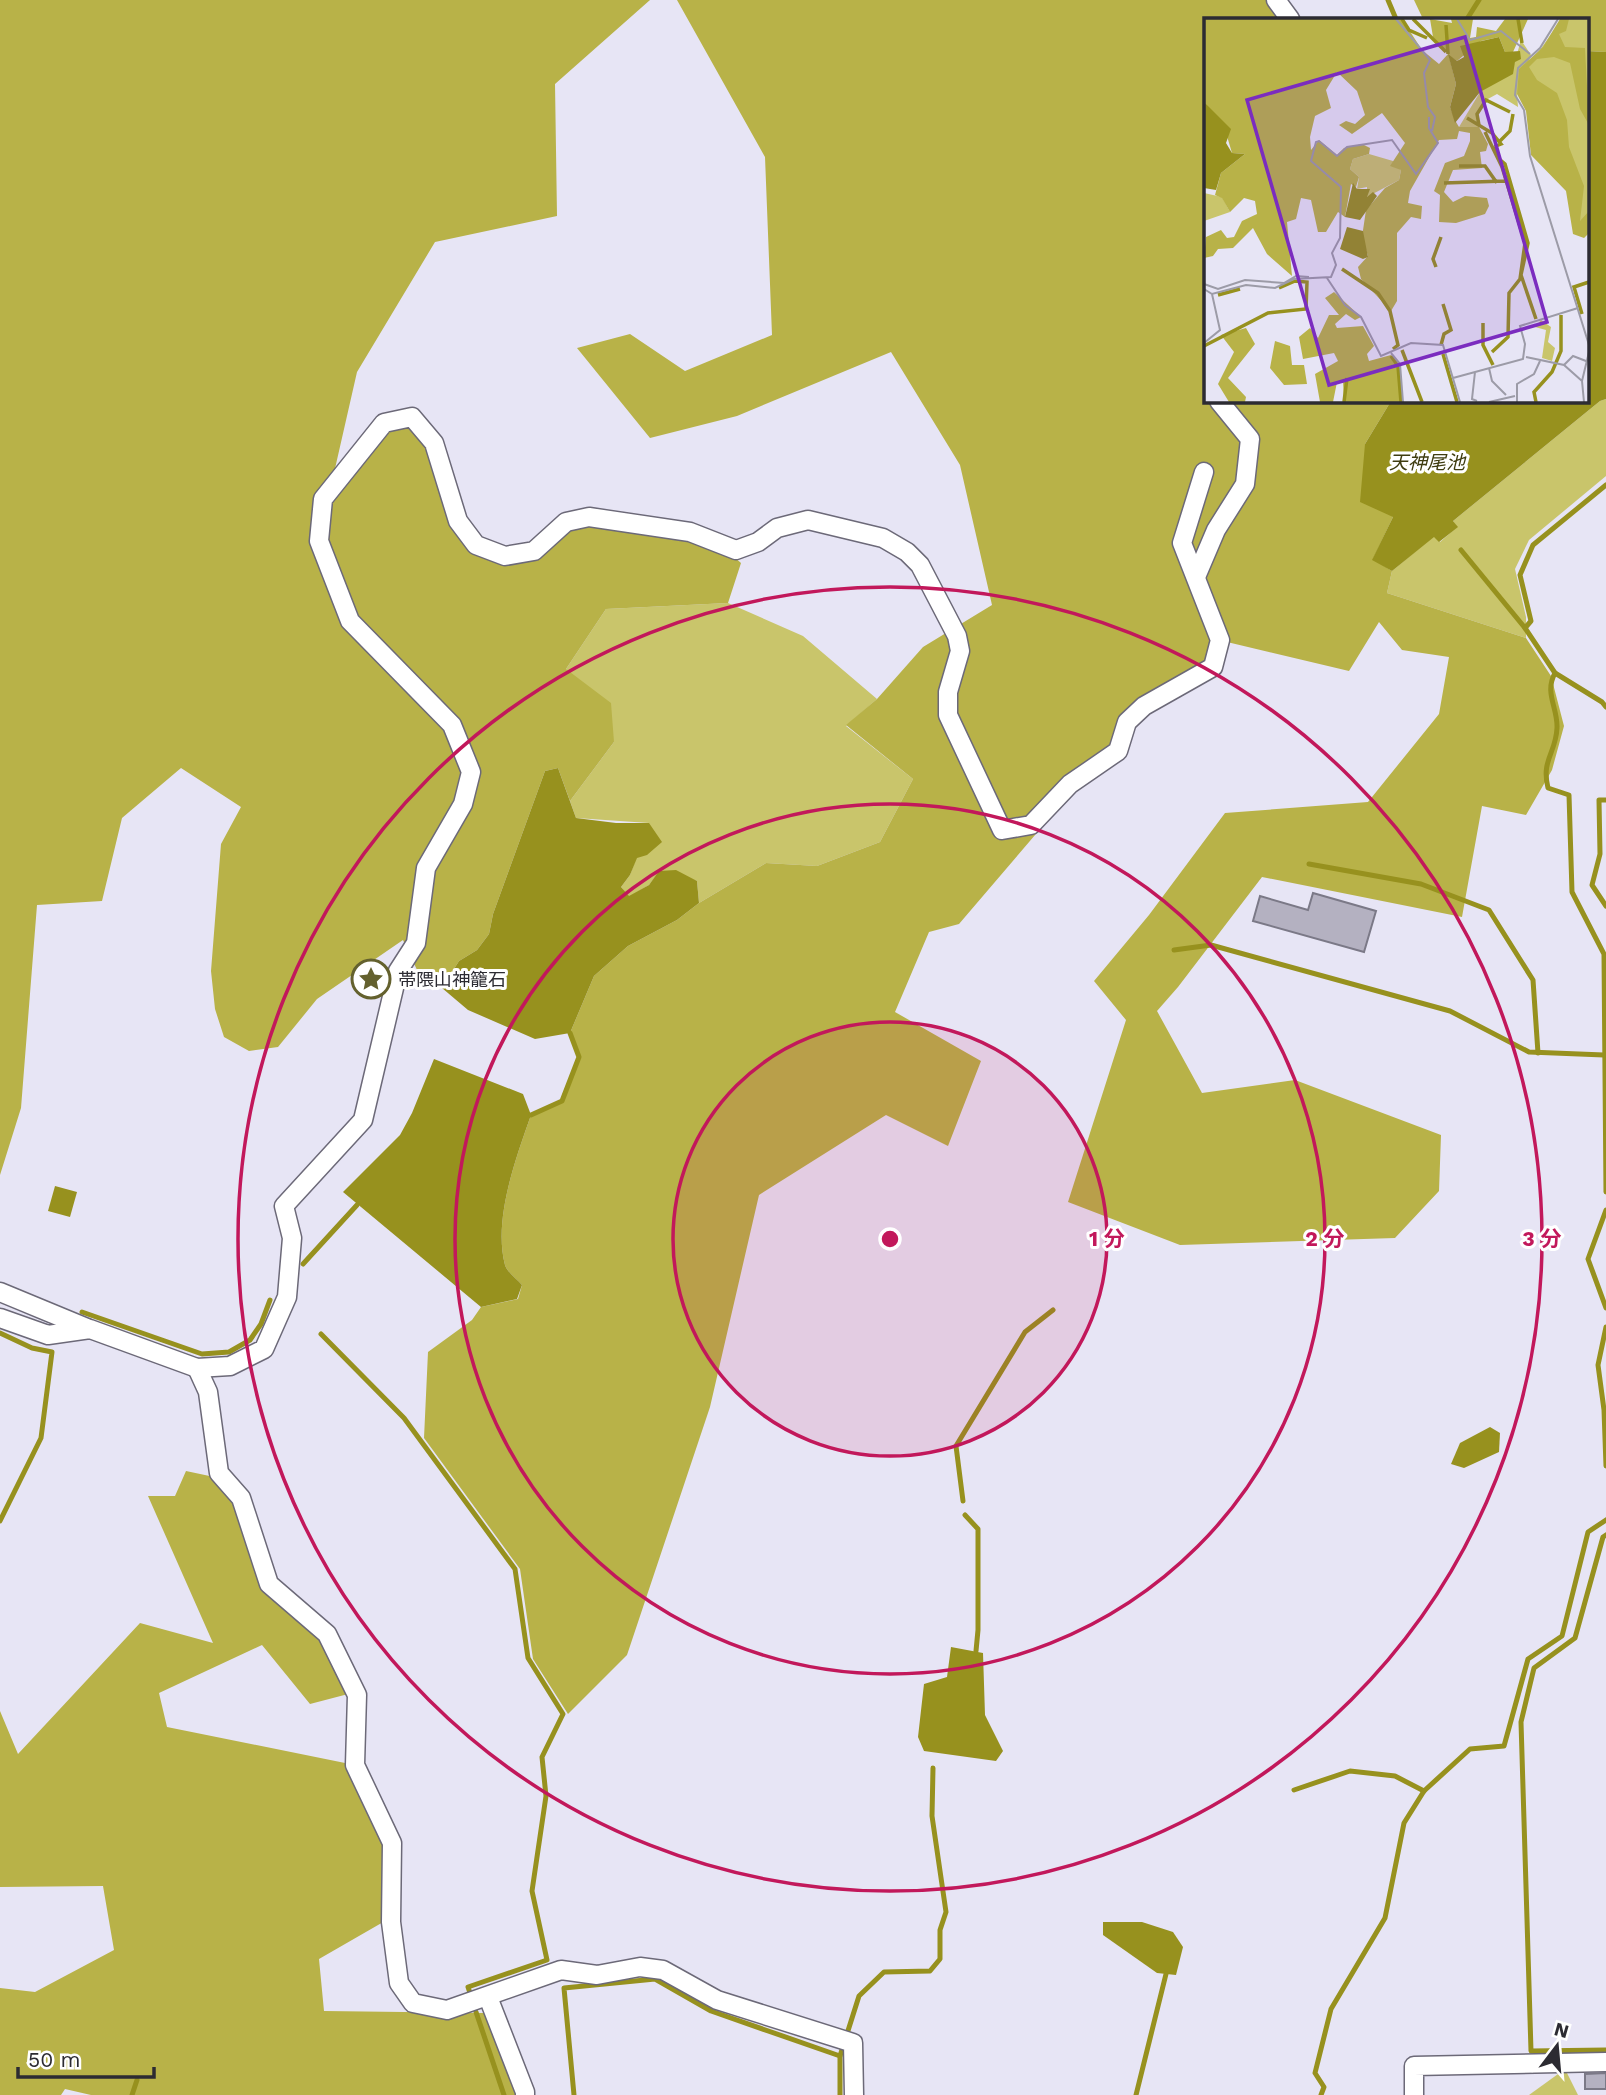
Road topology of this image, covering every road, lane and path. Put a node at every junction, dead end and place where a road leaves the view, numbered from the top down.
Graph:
1 (1276, 0) edge
2 (1289, 18) edge
3 (1220, 402) edge
4 (1204, 472) dead end
5 (1196, 577) junction
6 (0, 1292) edge
7 (0, 1318) edge
8 (90, 1329) junction
9 (197, 1368) junction
10 (488, 1997) junction
11 (1606, 2062) edge
12 (524, 2095) edge
13 (854, 2095) edge
14 (1414, 2095) edge

1 - 2 street
3 - 5 street
4 - 5 street
5 - 9 street
6 - 8 street
7 - 8 street
8 - 9 street
9 - 10 street
10 - 12 street
10 - 13 street
11 - 14 street

